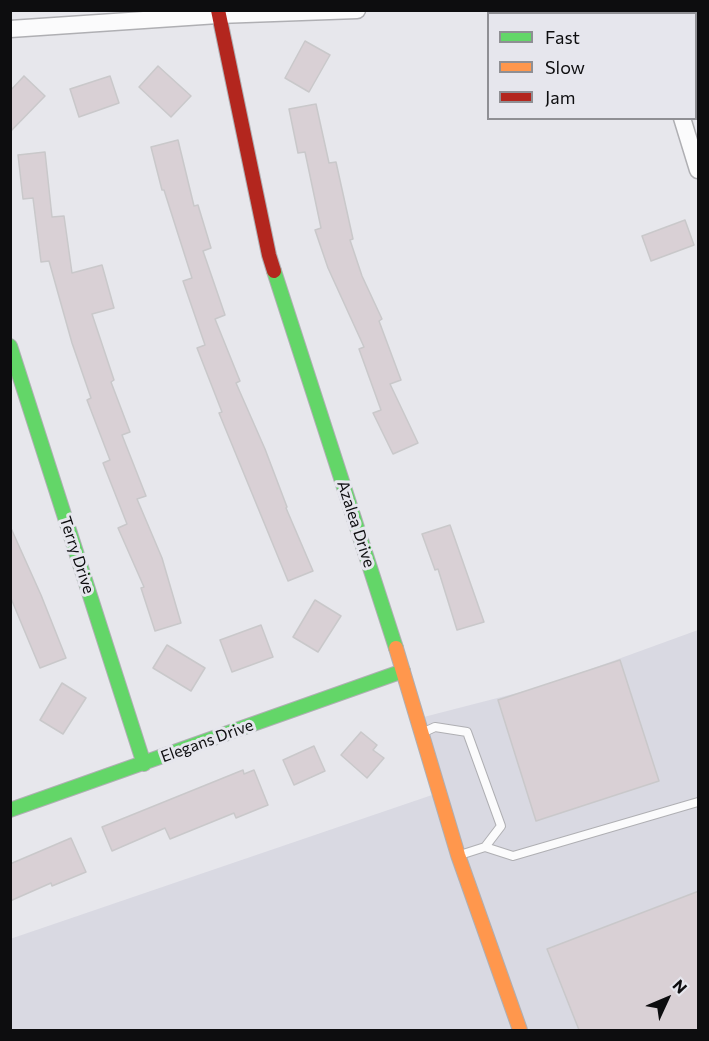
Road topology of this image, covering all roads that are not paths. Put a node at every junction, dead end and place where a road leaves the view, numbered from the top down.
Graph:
1 (357, 10) edge
2 (218, 13) edge
3 (10, 29) edge
4 (683, 120) edge
5 (699, 170) edge
6 (10, 346) edge
7 (403, 671) junction
8 (422, 733) junction
9 (144, 764) junction
10 (699, 802) edge
11 (10, 810) edge
12 (485, 847) junction
13 (458, 855) junction
14 (520, 1030) edge

1 - 2 street
2 - 3 street
2 - 7 street, Azalea Drive
4 - 5 street
6 - 9 street, Terry Drive
7 - 8 street, Azalea Drive
7 - 9 street, Elegans Drive
8 - 12 lane
8 - 13 street, Azalea Drive
9 - 11 street, Elegans Drive
10 - 12 lane
12 - 13 lane
13 - 14 street, Azalea Drive

